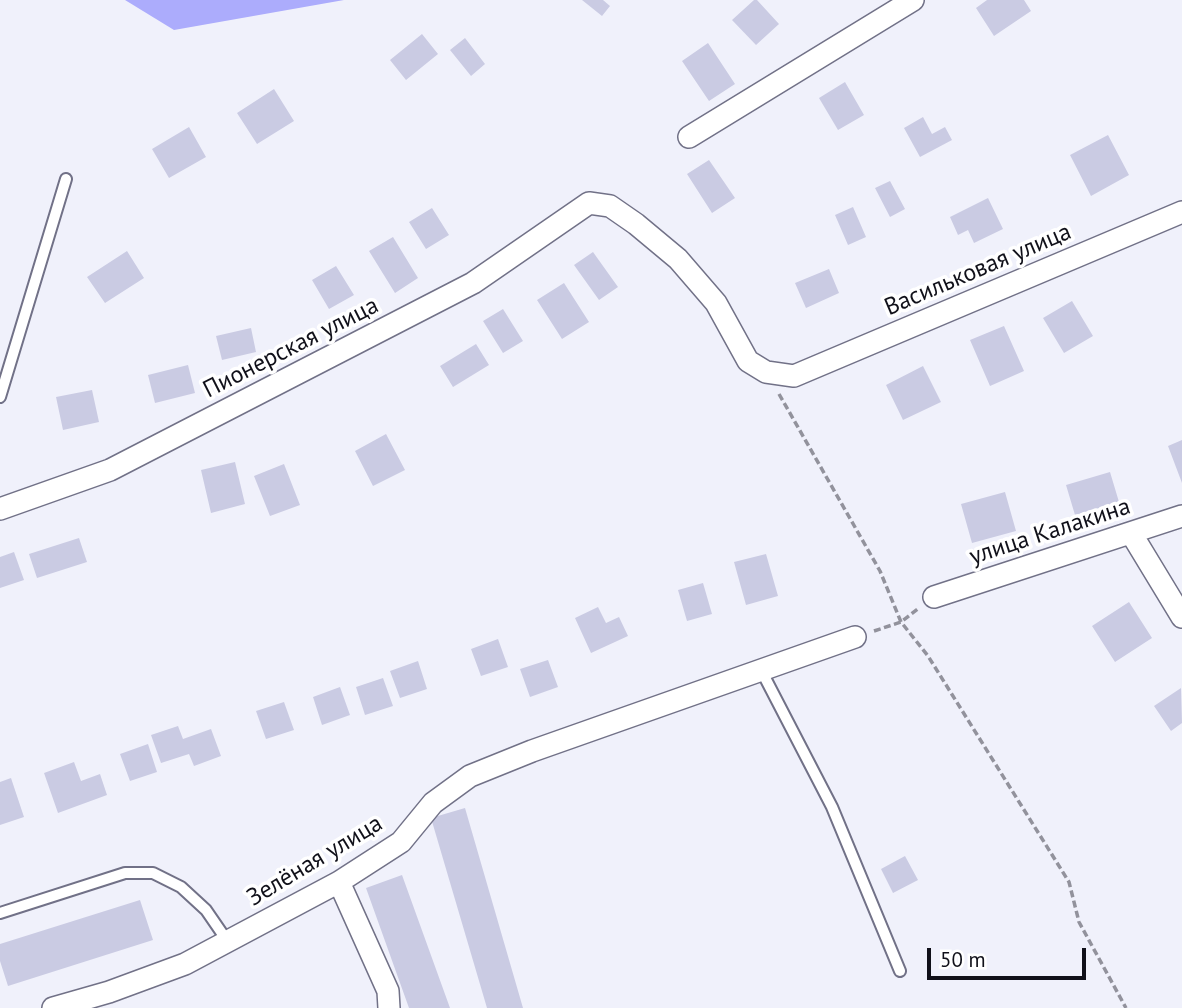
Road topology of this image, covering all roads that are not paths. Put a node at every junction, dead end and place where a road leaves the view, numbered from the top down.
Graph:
1 (913, 0) edge
2 (689, 137) dead end
3 (66, 179) dead end
4 (1182, 212) edge
5 (794, 376) joint
6 (0, 397) edge
7 (0, 509) edge
8 (1182, 516) edge
9 (1131, 533) junction
10 (933, 597) road end
11 (1182, 617) edge
12 (855, 637) road end
13 (761, 670) junction
14 (339, 882) junction
15 (0, 913) edge
16 (228, 942) junction
17 (900, 971) dead end
18 (53, 1008) edge
19 (388, 1008) edge

1 - 2 street
3 - 6 lane
4 - 5 street, Васильковая улица
5 - 7 street, Пионерская улица
8 - 9 street, улица Калакина
9 - 10 street, улица Калакина
9 - 11 street
12 - 13 street, Зелёная улица
13 - 14 street, Зелёная улица
13 - 17 lane
14 - 16 street, Зелёная улица
14 - 19 street
15 - 16 lane
16 - 18 street, Зелёная улица

